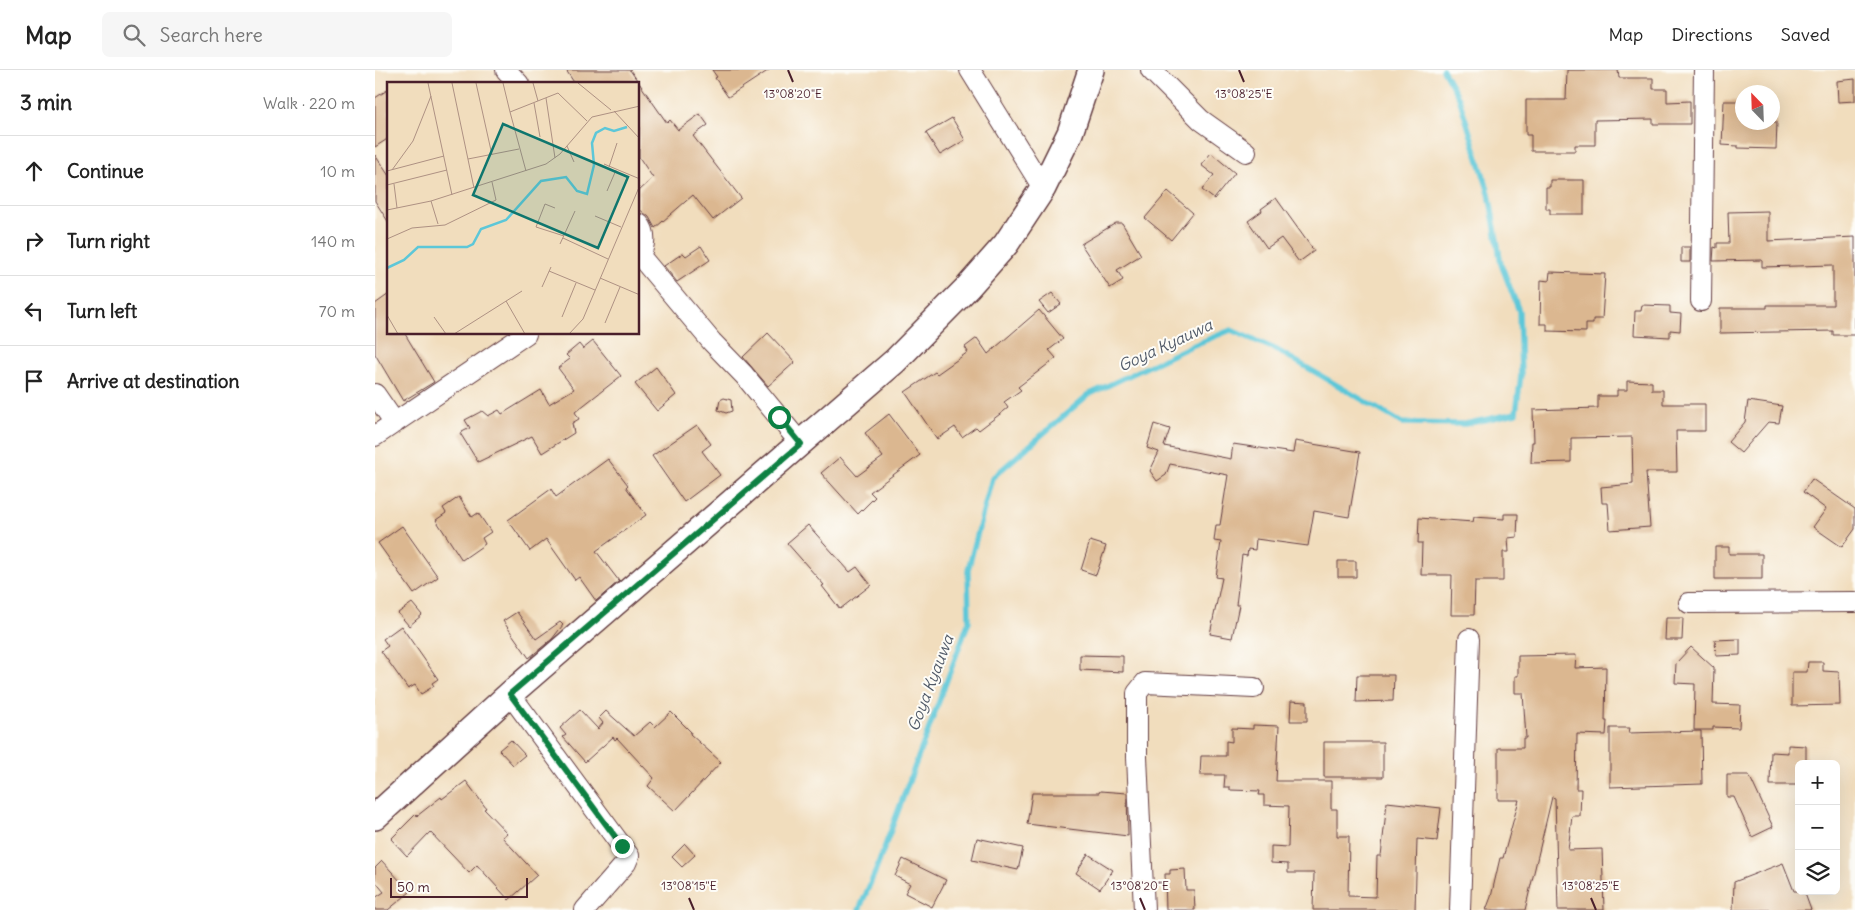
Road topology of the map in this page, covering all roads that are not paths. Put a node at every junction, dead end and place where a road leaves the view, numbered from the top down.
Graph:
1 (506, 70) edge
2 (970, 70) edge
3 (1091, 70) edge
4 (1151, 70) edge
5 (1704, 70) edge
6 (517, 82) edge
7 (1246, 152) dead end
8 (1043, 188) junction
9 (640, 225) edge
10 (640, 254) edge
11 (640, 257) edge
12 (1701, 301) dead end
13 (525, 335) edge
14 (375, 394) edge
15 (395, 424) junction
16 (375, 436) edge
17 (801, 444) junction
18 (1855, 602) edge
19 (1689, 603) dead end
20 (1469, 639) dead end
21 (1254, 688) dead end
22 (510, 694) junction
23 (375, 817) edge
24 (585, 910) edge
25 (1144, 910) edge
26 (1460, 910) edge

1 - 6 street
2 - 8 street
3 - 8 street
4 - 7 street
5 - 12 street
8 - 17 street
9 - 10 street
11 - 17 street
13 - 15 street
14 - 15 street
15 - 16 street
17 - 22 street
18 - 19 street
20 - 26 street
21 - 25 street
22 - 23 street
22 - 24 street

